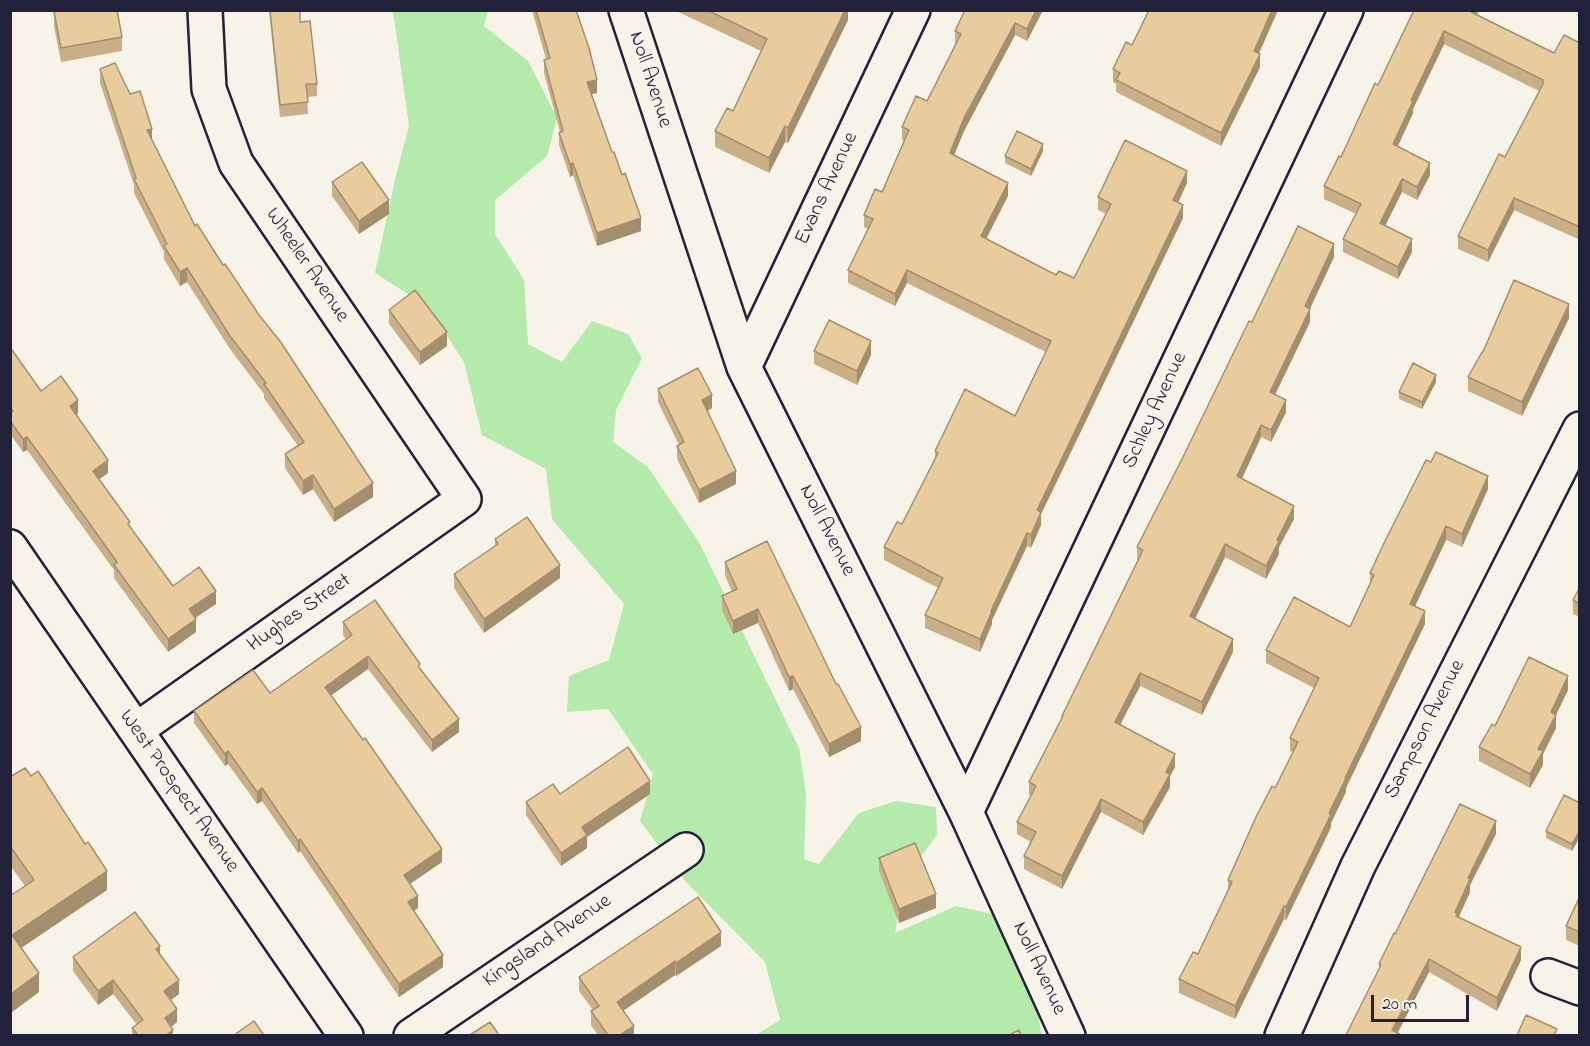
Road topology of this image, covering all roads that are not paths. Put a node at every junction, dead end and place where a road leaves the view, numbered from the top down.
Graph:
1 (205, 10) edge
2 (626, 10) edge
3 (913, 10) edge
4 (1346, 10) edge
5 (744, 367) junction
6 (1580, 429) edge
7 (464, 499) joint
8 (10, 547) edge
9 (136, 730) junction
10 (966, 812) junction
11 (686, 850) dead end
12 (1548, 976) dead end
13 (1580, 988) edge
14 (346, 1035) edge
15 (411, 1035) edge
16 (1068, 1035) edge
17 (1282, 1035) edge

1 - 7 street, Wheeler Avenue
2 - 5 street, Noll Avenue
3 - 5 street, Evans Avenue
4 - 10 street, Schley Avenue
5 - 10 street, Noll Avenue
6 - 17 street, Sampson Avenue
7 - 9 street, Hughes Street
8 - 9 street, West Prospect Avenue
9 - 14 street, West Prospect Avenue
10 - 16 street, Noll Avenue
11 - 15 street, Kingsland Avenue
12 - 13 street

